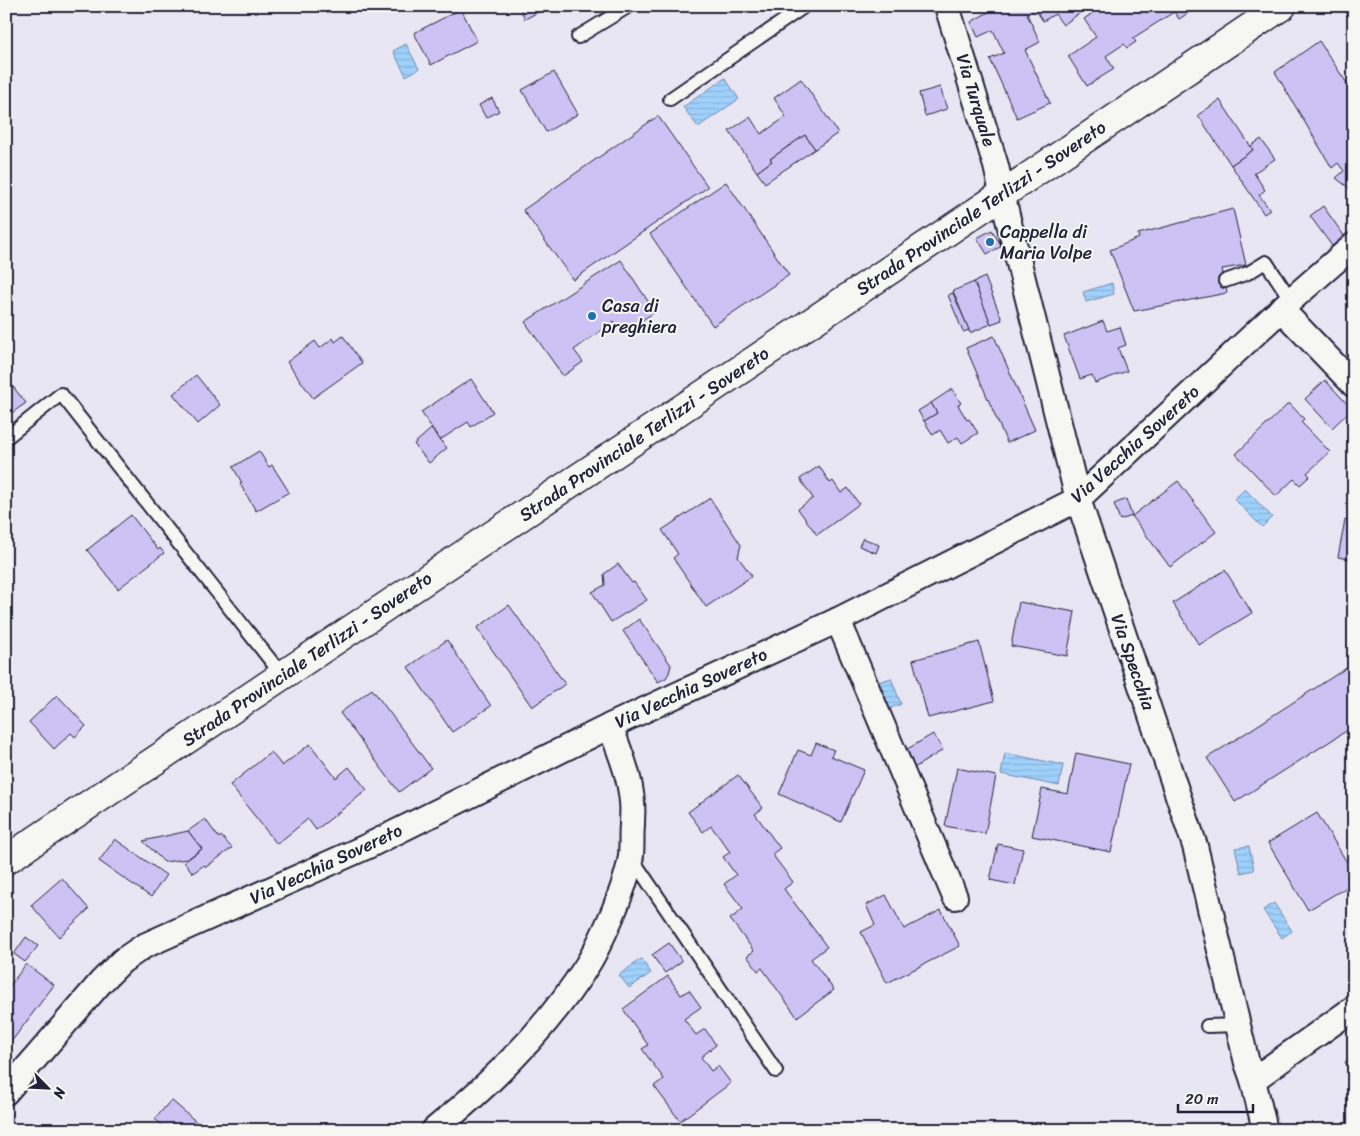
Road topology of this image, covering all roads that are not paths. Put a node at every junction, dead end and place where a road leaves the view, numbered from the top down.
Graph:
1 (628, 6) edge
2 (805, 6) edge
3 (947, 6) edge
4 (1282, 6) edge
5 (578, 37) dead end
6 (670, 99) dead end
7 (1002, 194) junction
8 (1354, 245) edge
9 (1225, 280) dead end
10 (1286, 304) junction
11 (1354, 385) edge
12 (6, 438) edge
13 (1078, 499) junction
14 (838, 620) junction
15 (282, 675) junction
16 (610, 726) junction
17 (631, 856) junction
18 (6, 860) edge
19 (956, 897) dead end
20 (1354, 1008) edge
21 (1238, 1025) junction
22 (1207, 1026) dead end
23 (776, 1071) dead end
24 (1253, 1080) junction
25 (6, 1092) edge
26 (434, 1130) edge
27 (1265, 1130) edge

1 - 5 lane
2 - 6 lane
3 - 7 street, Via Turquale
4 - 7 main road, Strada Provinciale Terlizzi - Sovereto
7 - 13 street, Via Specchia
7 - 15 main road, Strada Provinciale Terlizzi - Sovereto
8 - 10 street, Via Vecchia Sovereto
9 - 10 lane
10 - 11 street
10 - 13 street, Via Vecchia Sovereto
12 - 15 lane
13 - 14 street, Via Vecchia Sovereto
13 - 21 street, Via Specchia
14 - 16 street, Via Vecchia Sovereto
14 - 19 street
15 - 18 main road, Strada Provinciale Terlizzi - Sovereto
16 - 17 street
16 - 25 street, Via Vecchia Sovereto
17 - 23 lane
17 - 26 street
20 - 24 street
21 - 22 lane
21 - 24 street, Via Specchia
24 - 27 street, Via Specchia

